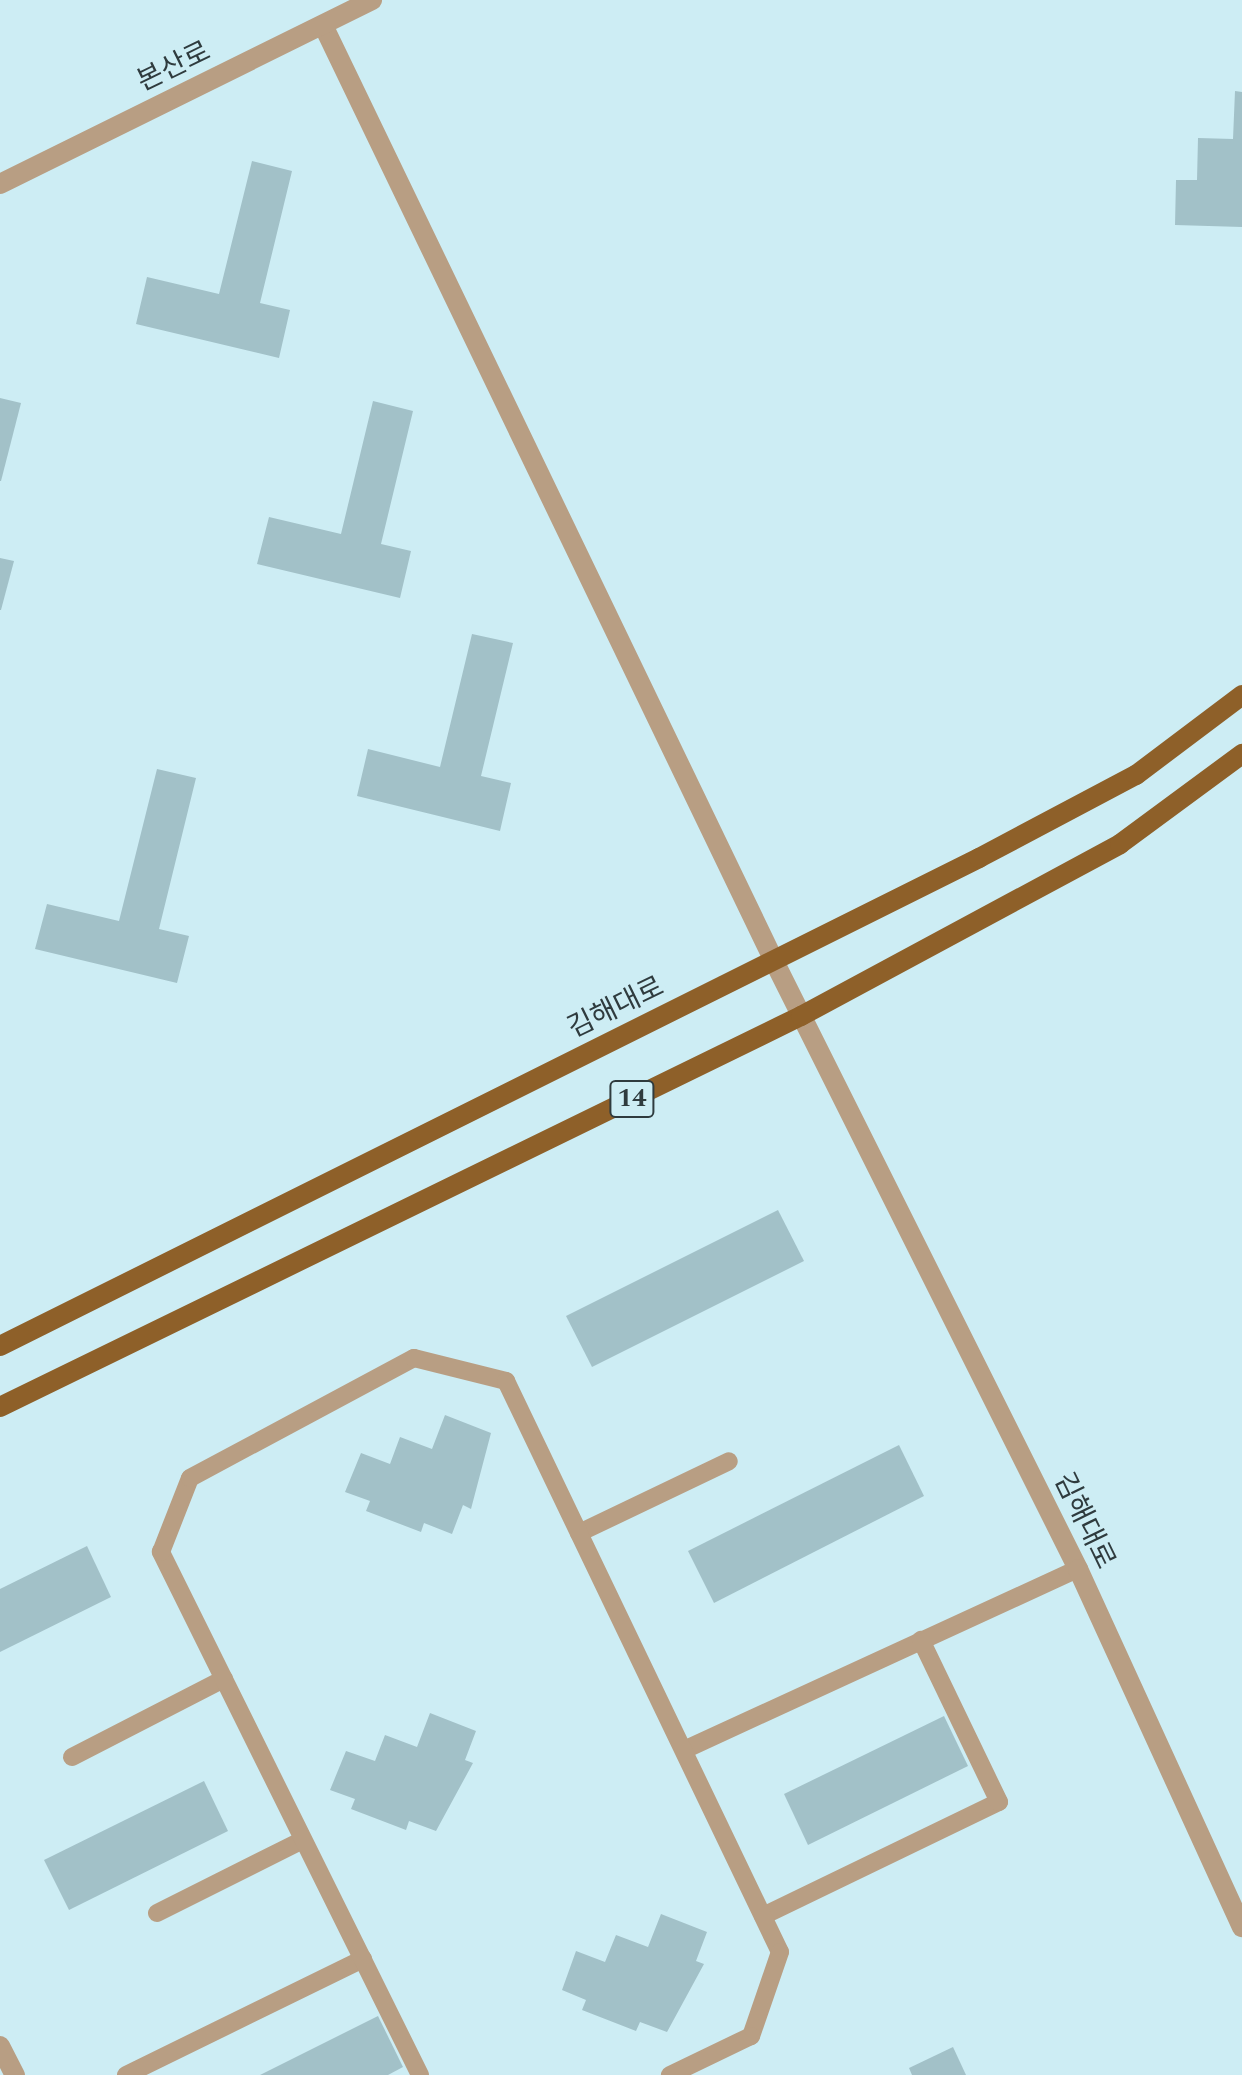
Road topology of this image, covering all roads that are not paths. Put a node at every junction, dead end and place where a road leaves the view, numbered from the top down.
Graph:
1 (372, 0) edge
2 (323, 25) junction
3 (0, 184) edge
4 (1242, 695) edge
5 (1242, 754) edge
6 (774, 961) junction
7 (801, 1016) junction
8 (0, 1346) edge
9 (0, 1407) edge
10 (729, 1461) dead end
11 (579, 1533) junction
12 (1078, 1569) junction
13 (921, 1640) junction
14 (224, 1679) junction
15 (684, 1750) junction
16 (72, 1757) dead end
17 (303, 1840) junction
18 (157, 1913) dead end
19 (763, 1916) junction
20 (1242, 1927) edge
21 (363, 1959) junction
22 (0, 2046) edge
23 (15, 2075) edge
24 (126, 2075) edge
25 (420, 2075) edge
26 (670, 2075) edge

1 - 2 street, 본산로
2 - 3 street, 본산로
2 - 6 street, 김해대로
4 - 6 main road, 김해대로 / 14
5 - 7 main road, 14
6 - 7 street, 김해대로
6 - 8 main road, 김해대로 / 14
7 - 9 main road, 14
7 - 12 street, 김해대로
10 - 11 lane
11 - 14 lane
11 - 15 lane
12 - 13 lane
12 - 20 street, 김해대로
13 - 15 lane
13 - 19 lane
14 - 16 lane
14 - 17 lane
15 - 19 lane
17 - 18 lane
17 - 21 lane
19 - 26 lane
21 - 24 lane
21 - 25 lane
22 - 23 street

